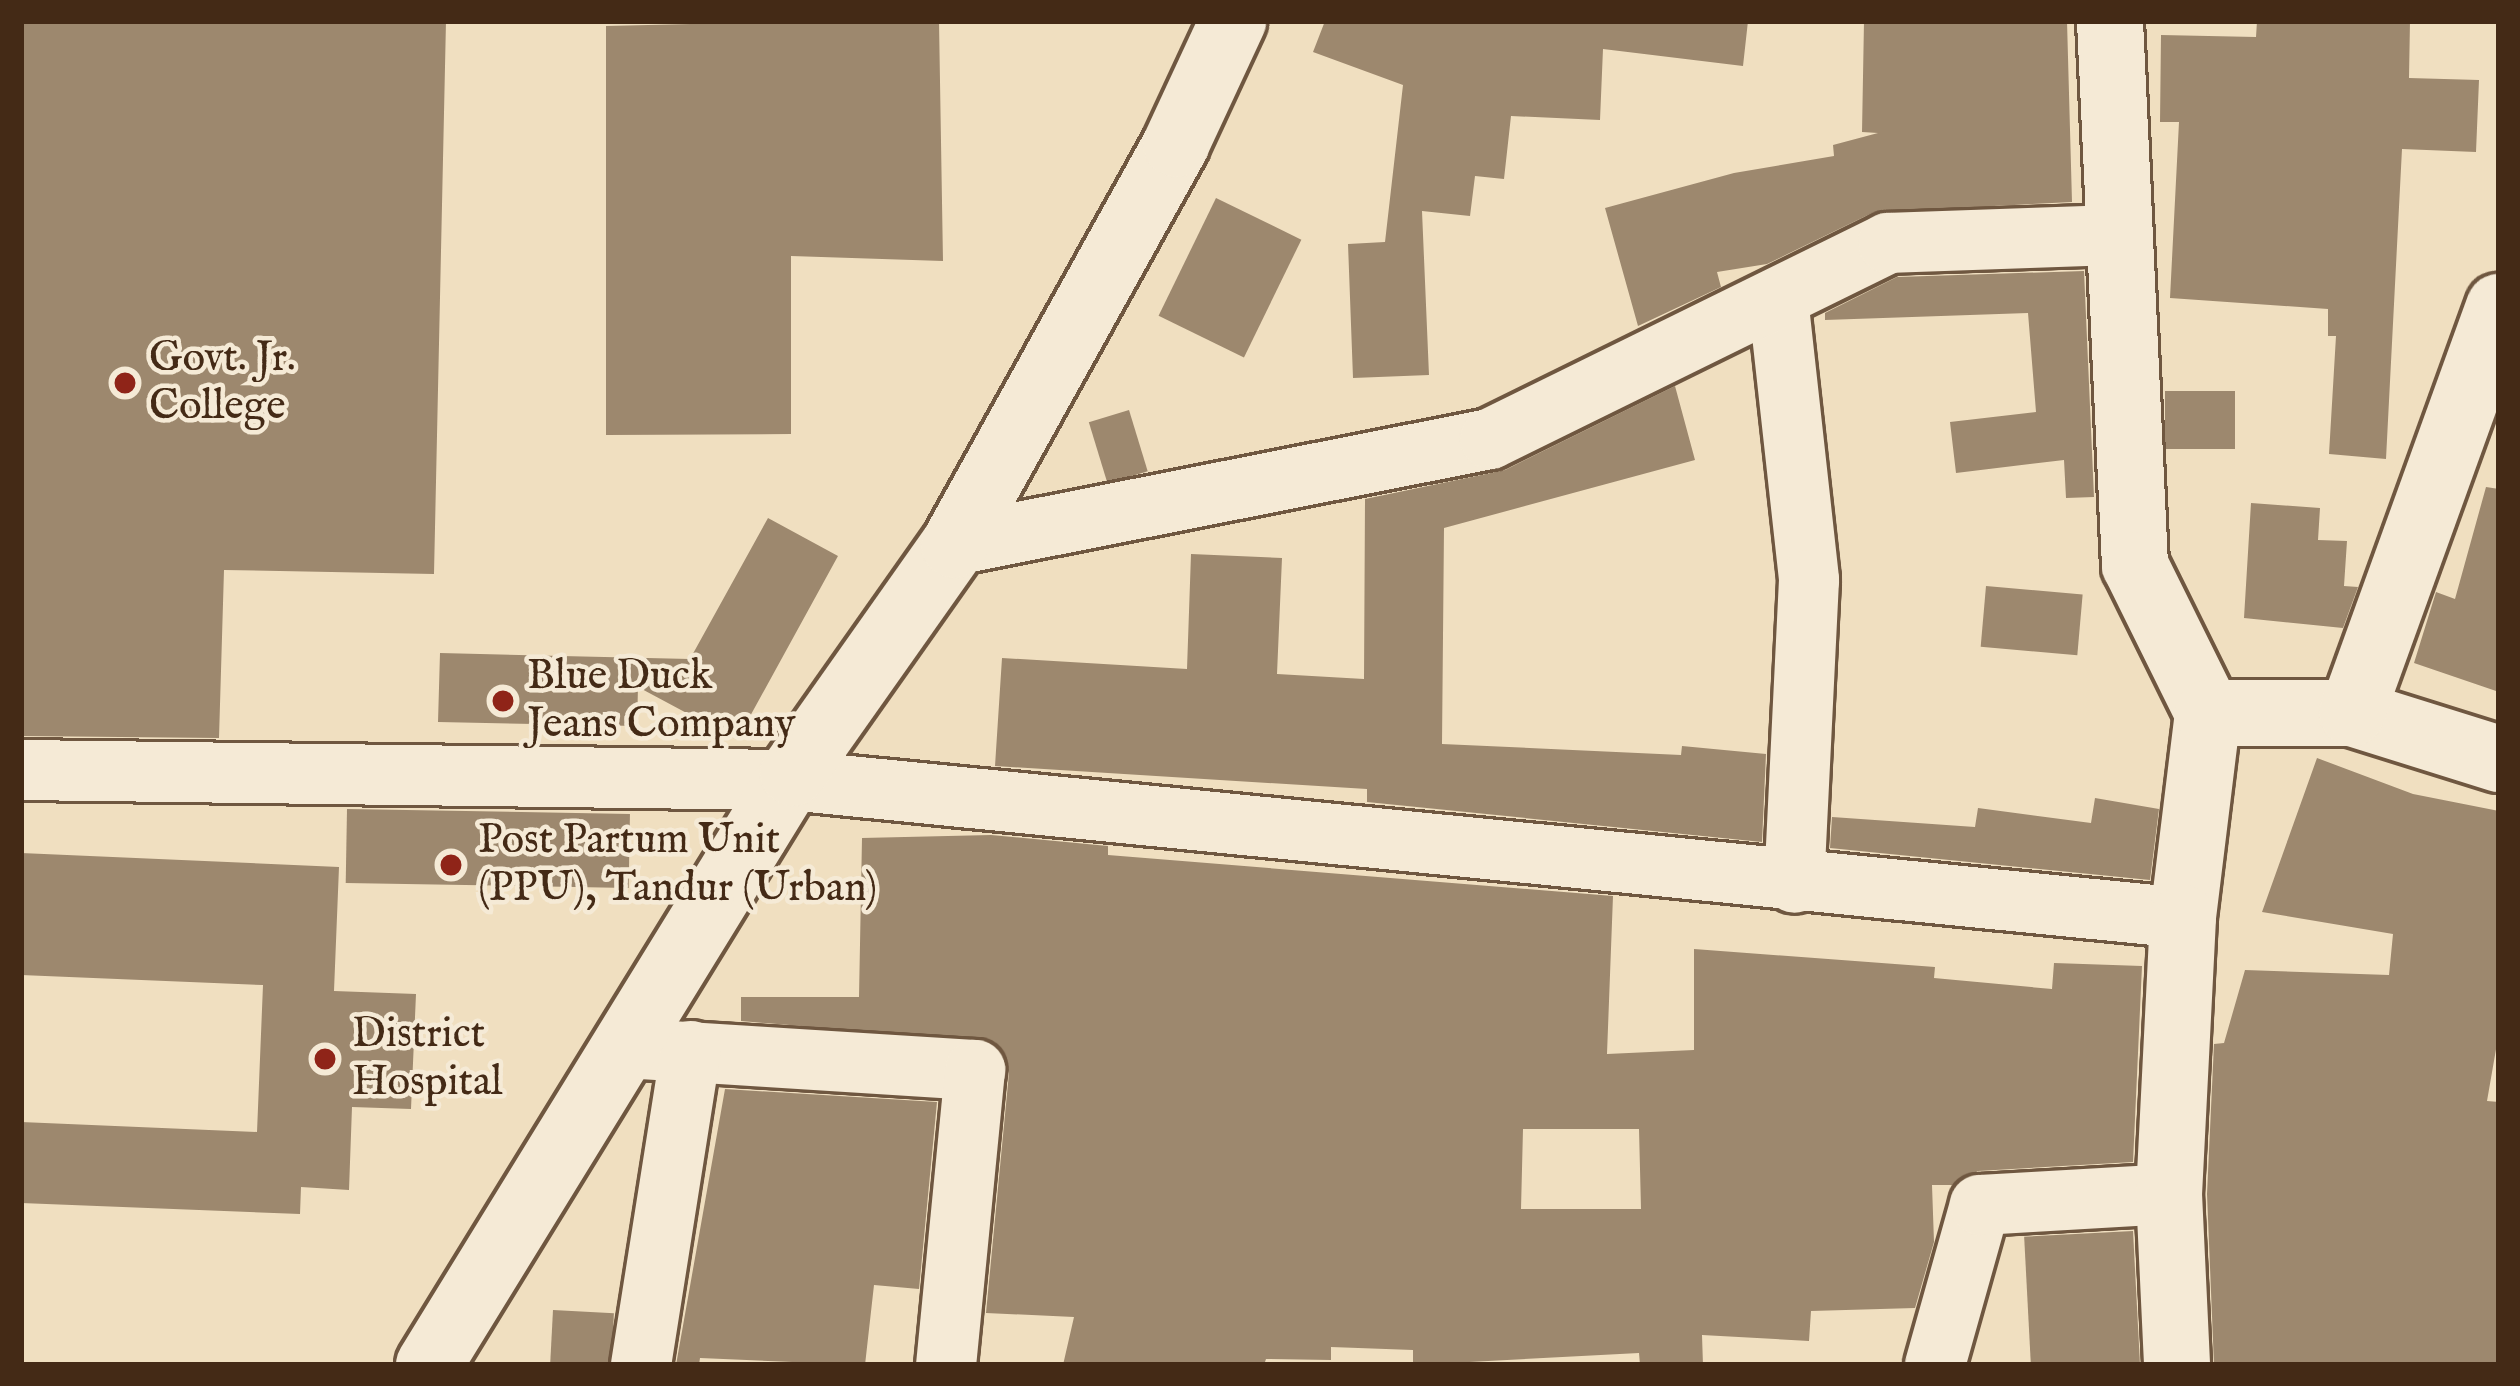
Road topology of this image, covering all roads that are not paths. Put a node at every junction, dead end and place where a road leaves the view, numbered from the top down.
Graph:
1 (1233, 21) edge
2 (2110, 21) edge
3 (2120, 235) junction
4 (1778, 298) junction
5 (2499, 307) edge
6 (2483, 400) edge
7 (954, 545) junction
8 (2208, 713) junction
9 (2352, 713) junction
10 (2499, 759) edge
11 (21, 770) edge
12 (789, 780) junction
13 (1794, 883) junction
14 (2183, 918) junction
15 (624, 1048) junction
16 (691, 1051) junction
17 (2169, 1194) junction
18 (429, 1365) edge
19 (641, 1365) edge
20 (946, 1365) edge
21 (1935, 1365) edge
22 (2177, 1365) edge

1 - 7 street
2 - 3 street
3 - 4 street
3 - 8 street
4 - 7 street
4 - 13 street
5 - 6 street
6 - 9 street
7 - 12 street
8 - 9 street
8 - 14 street
9 - 10 street
11 - 12 street
12 - 13 street
12 - 15 street
13 - 14 street
14 - 17 street
15 - 16 street
15 - 18 street
16 - 19 street
16 - 20 street
17 - 21 street
17 - 22 street

